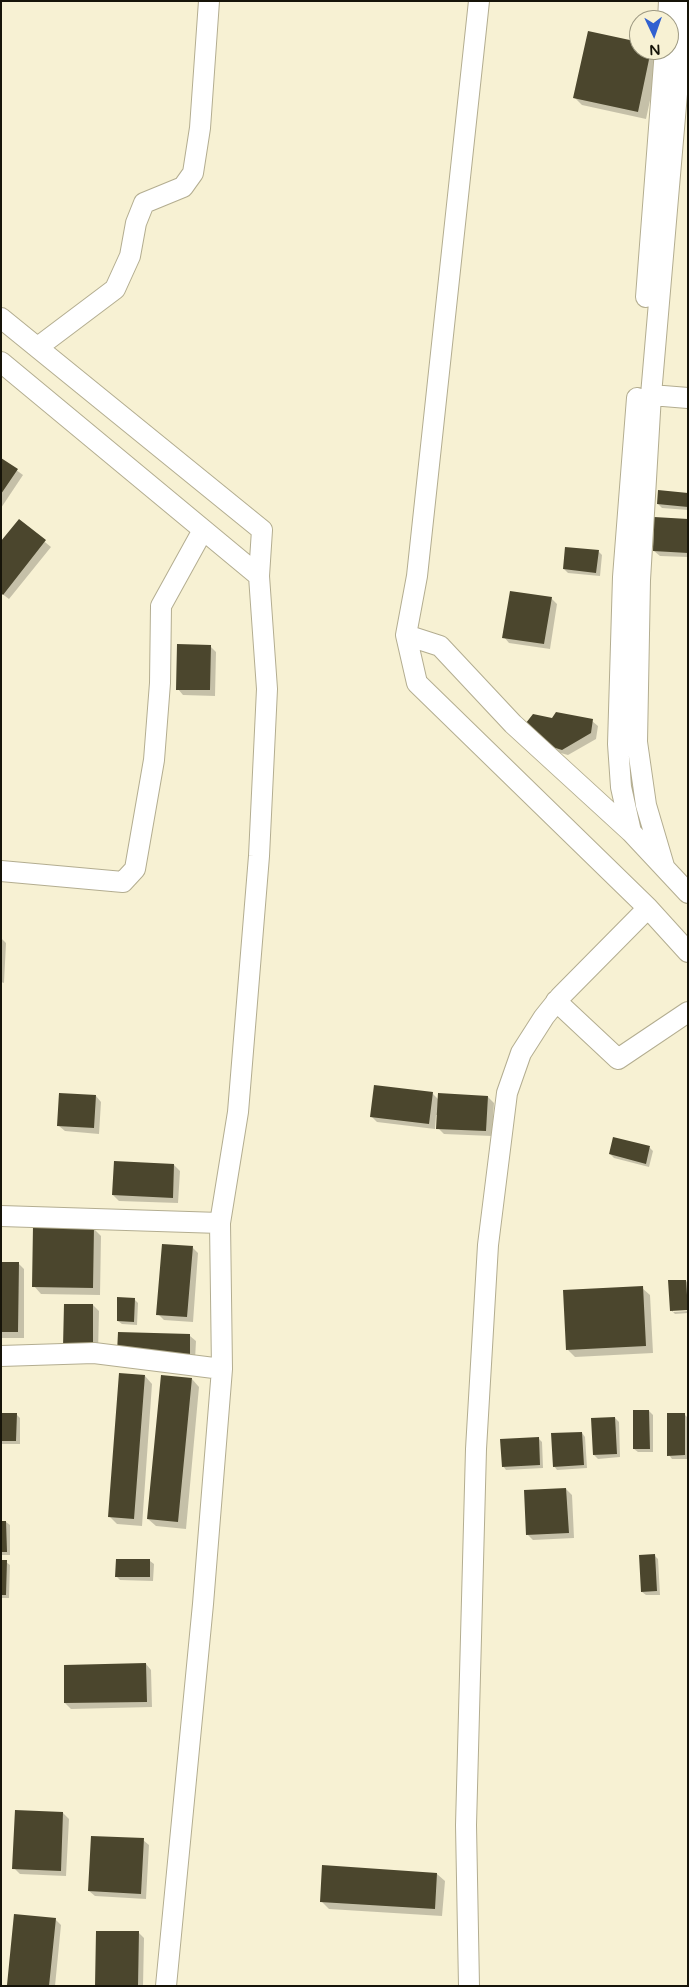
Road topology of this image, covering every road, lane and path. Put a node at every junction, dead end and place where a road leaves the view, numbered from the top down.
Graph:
1 (209, 1) edge
2 (479, 1) edge
3 (685, 1) edge
4 (666, 60) edge
5 (662, 178) junction
6 (1, 318) edge
7 (38, 347) junction
8 (1, 362) edge
9 (651, 395) junction
10 (688, 398) edge
11 (204, 530) junction
12 (259, 576) junction
13 (406, 635) junction
14 (631, 832) junction
15 (664, 866) junction
16 (1, 871) edge
17 (688, 893) edge
18 (648, 908) junction
19 (688, 952) edge
20 (556, 1002) junction
21 (688, 1012) edge
22 (1, 1216) edge
23 (220, 1223) junction
24 (1, 1356) edge
25 (222, 1369) junction
26 (166, 1986) edge
27 (469, 1986) edge

1 - 7 street
2 - 13 street
3 - 5 street
4 - 5 street
5 - 9 street
5 - 14 street
6 - 7 street
7 - 12 street
8 - 11 street
9 - 10 street
9 - 15 street
11 - 12 street
11 - 16 street
12 - 23 street
13 - 14 street
13 - 18 street
14 - 15 street
15 - 17 street
18 - 19 street
18 - 20 street
20 - 21 street
20 - 27 street
22 - 23 street
23 - 25 street
24 - 25 street
25 - 26 street

